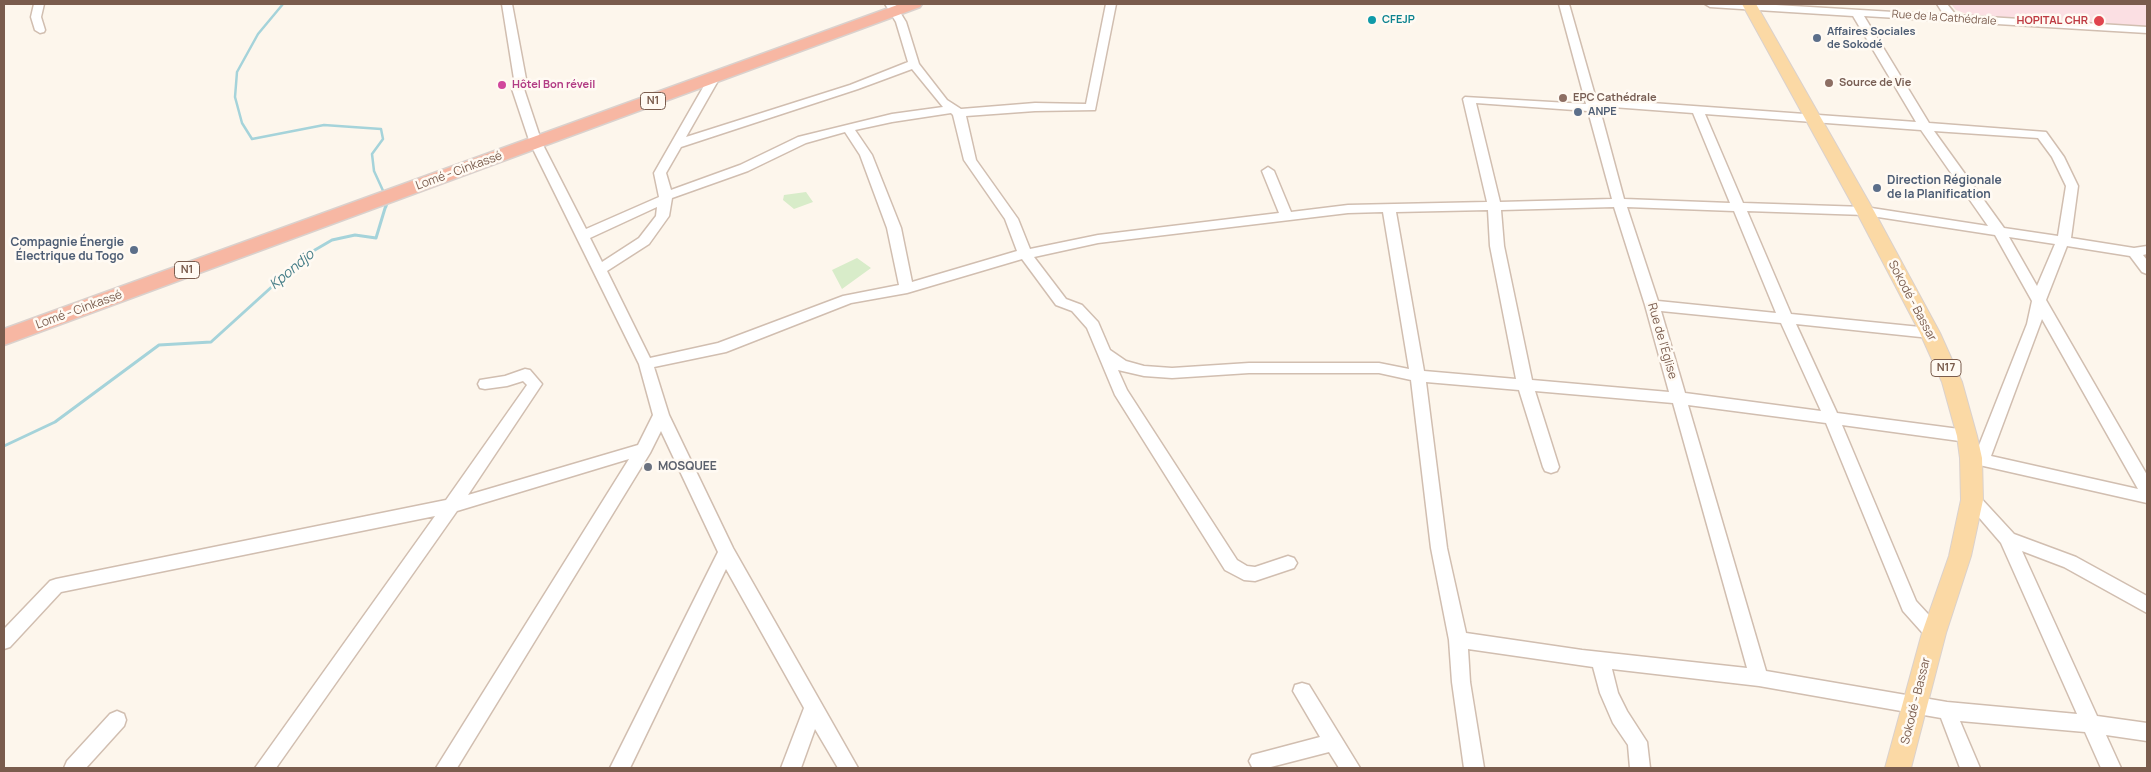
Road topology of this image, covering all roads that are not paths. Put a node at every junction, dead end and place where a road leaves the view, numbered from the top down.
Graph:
1 (39, 4) edge
2 (507, 4) edge
3 (914, 4) edge
4 (1111, 4) edge
5 (1564, 4) edge
6 (1710, 4) edge
7 (1942, 4) edge
8 (1750, 5) edge
9 (892, 7) edge
10 (1856, 12) junction
11 (1953, 19) junction
12 (40, 30) dead end
13 (2147, 30) edge
14 (914, 64) junction
15 (713, 79) junction
16 (1592, 105) junction
17 (1698, 108) junction
18 (956, 111) junction
19 (1813, 119) junction
20 (1924, 125) junction
21 (848, 128) junction
22 (536, 143) junction
23 (678, 144) junction
24 (1268, 171) dead end
25 (666, 197) junction
26 (1619, 203) junction
27 (1494, 205) junction
28 (1739, 206) junction
29 (1389, 208) junction
30 (1865, 211) junction
31 (1287, 217) junction
32 (1999, 231) junction
33 (582, 236) junction
34 (2064, 241) junction
35 (2141, 251) edge
36 (1025, 254) junction
37 (2147, 269) edge
38 (599, 270) junction
39 (907, 288) junction
40 (2038, 303) junction
41 (1652, 305) junction
42 (1786, 319) junction
43 (1930, 333) junction
44 (4, 337) edge
45 (1103, 352) junction
46 (646, 364) junction
47 (1144, 371) junction
48 (1418, 376) junction
49 (485, 384) dead end
50 (1525, 384) junction
51 (1124, 396) junction
52 (1679, 398) junction
53 (661, 415) junction
54 (1832, 419) junction
55 (1967, 436) junction
56 (644, 449) junction
57 (1976, 459) junction
58 (1552, 466) dead end
59 (2147, 489) edge
60 (2147, 497) edge
61 (1972, 500) junction
62 (451, 506) junction
63 (2008, 539) junction
64 (726, 552) junction
65 (1288, 563) dead end
66 (2147, 605) edge
67 (1934, 633) junction
68 (1458, 640) junction
69 (4, 641) edge
70 (1600, 660) junction
71 (1758, 678) junction
72 (1302, 691) dead end
73 (1914, 706) junction
74 (813, 710) junction
75 (1947, 711) junction
76 (117, 720) dead end
77 (2090, 724) junction
78 (2147, 732) edge
79 (1334, 742) junction
80 (1259, 761) dead end
81 (74, 768) edge
82 (265, 768) edge
83 (446, 768) edge
84 (620, 768) edge
85 (791, 768) edge
86 (848, 768) edge
87 (1350, 768) edge
88 (1474, 768) edge
89 (1640, 768) edge
90 (1898, 768) edge
91 (1970, 768) edge
92 (2111, 768) edge

1 - 12 street
2 - 22 street
3 - 9 highway, Lomé - Cinkassé / N1
4 - 18 street
5 - 16 street, Rue de l'Église
6 - 8 street, Rue de la Cathédrale
7 - 11 street
8 - 10 street, Rue de la Cathédrale
8 - 19 main road, Sokodé - Bassar / N17
9 - 14 street
9 - 15 highway, Lomé - Cinkassé / N1
10 - 11 street, Rue de la Cathédrale
10 - 20 street
11 - 13 street, Rue de la Cathédrale
14 - 18 street
14 - 23 street
15 - 22 highway, Lomé - Cinkassé / N1
15 - 23 street
16 - 17 street
16 - 26 street, Rue de l'Église
16 - 27 street
17 - 19 street
17 - 28 street
18 - 21 street
18 - 36 street
19 - 20 street
19 - 30 main road, Sokodé - Bassar / N17
20 - 32 street
20 - 34 street
21 - 25 street
21 - 39 street
22 - 33 street
22 - 44 highway, Lomé - Cinkassé / N1
23 - 25 street
24 - 31 street
25 - 33 street
25 - 38 street
26 - 27 street
26 - 28 street
26 - 41 street, Rue de l'Église
27 - 29 street
27 - 50 street
28 - 30 street
28 - 42 street
29 - 31 street
29 - 48 street
30 - 32 street
30 - 43 main road, Sokodé - Bassar / N17
31 - 36 street
32 - 34 street
32 - 40 street
33 - 38 street
34 - 35 street
34 - 40 street
35 - 37 street
36 - 39 street
36 - 45 street
38 - 46 street
39 - 46 street
40 - 57 street
40 - 59 street
41 - 42 street
41 - 52 street, Rue de l'Église
42 - 43 street
42 - 54 street
43 - 55 main road, Sokodé - Bassar / N17
45 - 47 street
45 - 51 street
46 - 53 street
47 - 48 street
47 - 51 street
48 - 50 street
48 - 68 street
49 - 62 street
50 - 52 street
50 - 58 street
51 - 65 street
52 - 54 street
52 - 71 street, Rue de l'Église
53 - 56 street
53 - 64 street
54 - 55 street
54 - 67 street
55 - 57 main road, Sokodé - Bassar / N17
56 - 62 street
56 - 83 street
57 - 60 street
57 - 61 main road, Sokodé - Bassar / N17
61 - 63 street
61 - 67 main road, Sokodé - Bassar / N17
62 - 69 street
62 - 82 street
63 - 66 street
63 - 77 street
64 - 74 street
64 - 84 street
67 - 73 main road, Sokodé - Bassar / N17
68 - 70 street
68 - 88 street
70 - 71 street
70 - 89 street
71 - 73 street
72 - 79 street
73 - 75 street
73 - 90 main road, Sokodé - Bassar / N17
74 - 85 street
74 - 86 street
75 - 77 street
75 - 91 street
76 - 81 street
77 - 78 street
77 - 92 street
79 - 80 street
79 - 87 street

